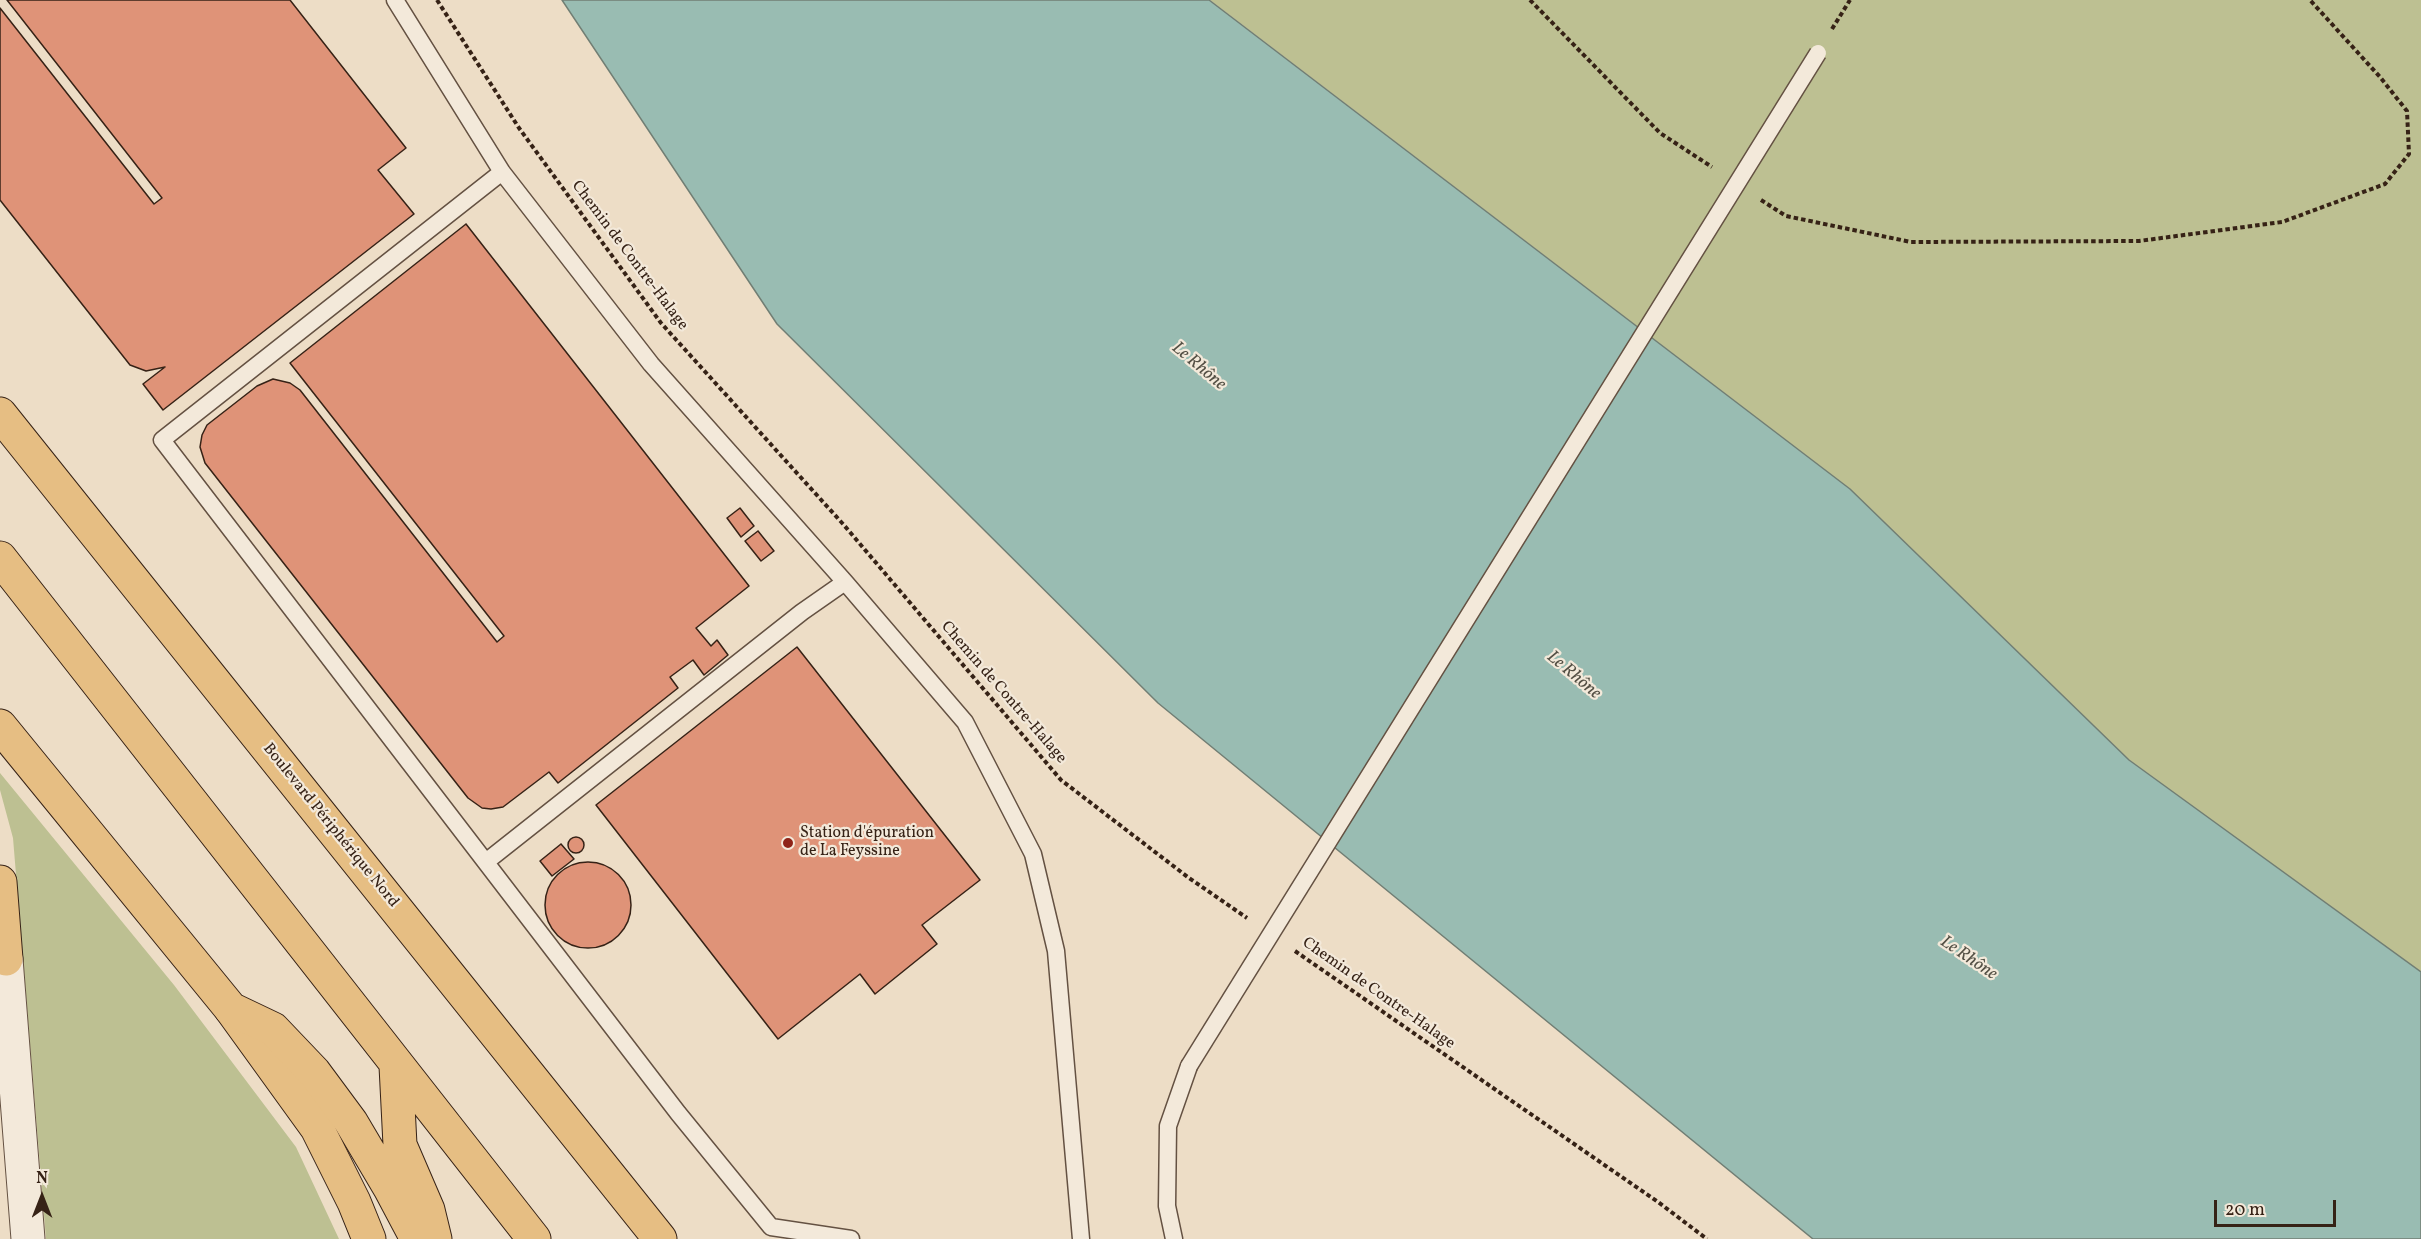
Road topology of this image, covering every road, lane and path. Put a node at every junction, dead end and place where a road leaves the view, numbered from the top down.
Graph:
1 (395, 0) edge
2 (437, 0) edge
3 (1530, 0) edge
4 (2310, 0) edge
5 (1818, 52) dead end
6 (1718, 171) dead end
7 (502, 172) junction
8 (1757, 197) dead end
9 (0, 414) edge
10 (0, 558) edge
11 (845, 582) junction
12 (0, 726) edge
13 (486, 861) junction
14 (0, 882) edge
15 (1247, 919) dead end
16 (1287, 946) dead end
17 (3, 959) edge
18 (231, 1009) junction
19 (396, 1066) junction
20 (28, 1239) edge
21 (369, 1239) edge
22 (417, 1239) edge
23 (435, 1239) edge
24 (534, 1239) edge
25 (660, 1239) edge
26 (851, 1239) edge
27 (1081, 1239) edge
28 (1174, 1239) edge
29 (1707, 1239) edge

1 - 7 lane
2 - 15 path, Chemin de Contre-Halage
3 - 6 path
4 - 8 path
5 - 28 lane, bridge
7 - 11 lane
7 - 13 lane
9 - 25 main road, Boulevard Périphérique Nord
10 - 19 main road
11 - 13 lane
11 - 27 lane
12 - 18 main road
13 - 26 lane
14 - 17 main road
16 - 29 path, Chemin de Contre-Halage
17 - 20 street
18 - 21 main road
18 - 22 main road
19 - 23 main road
19 - 24 main road

